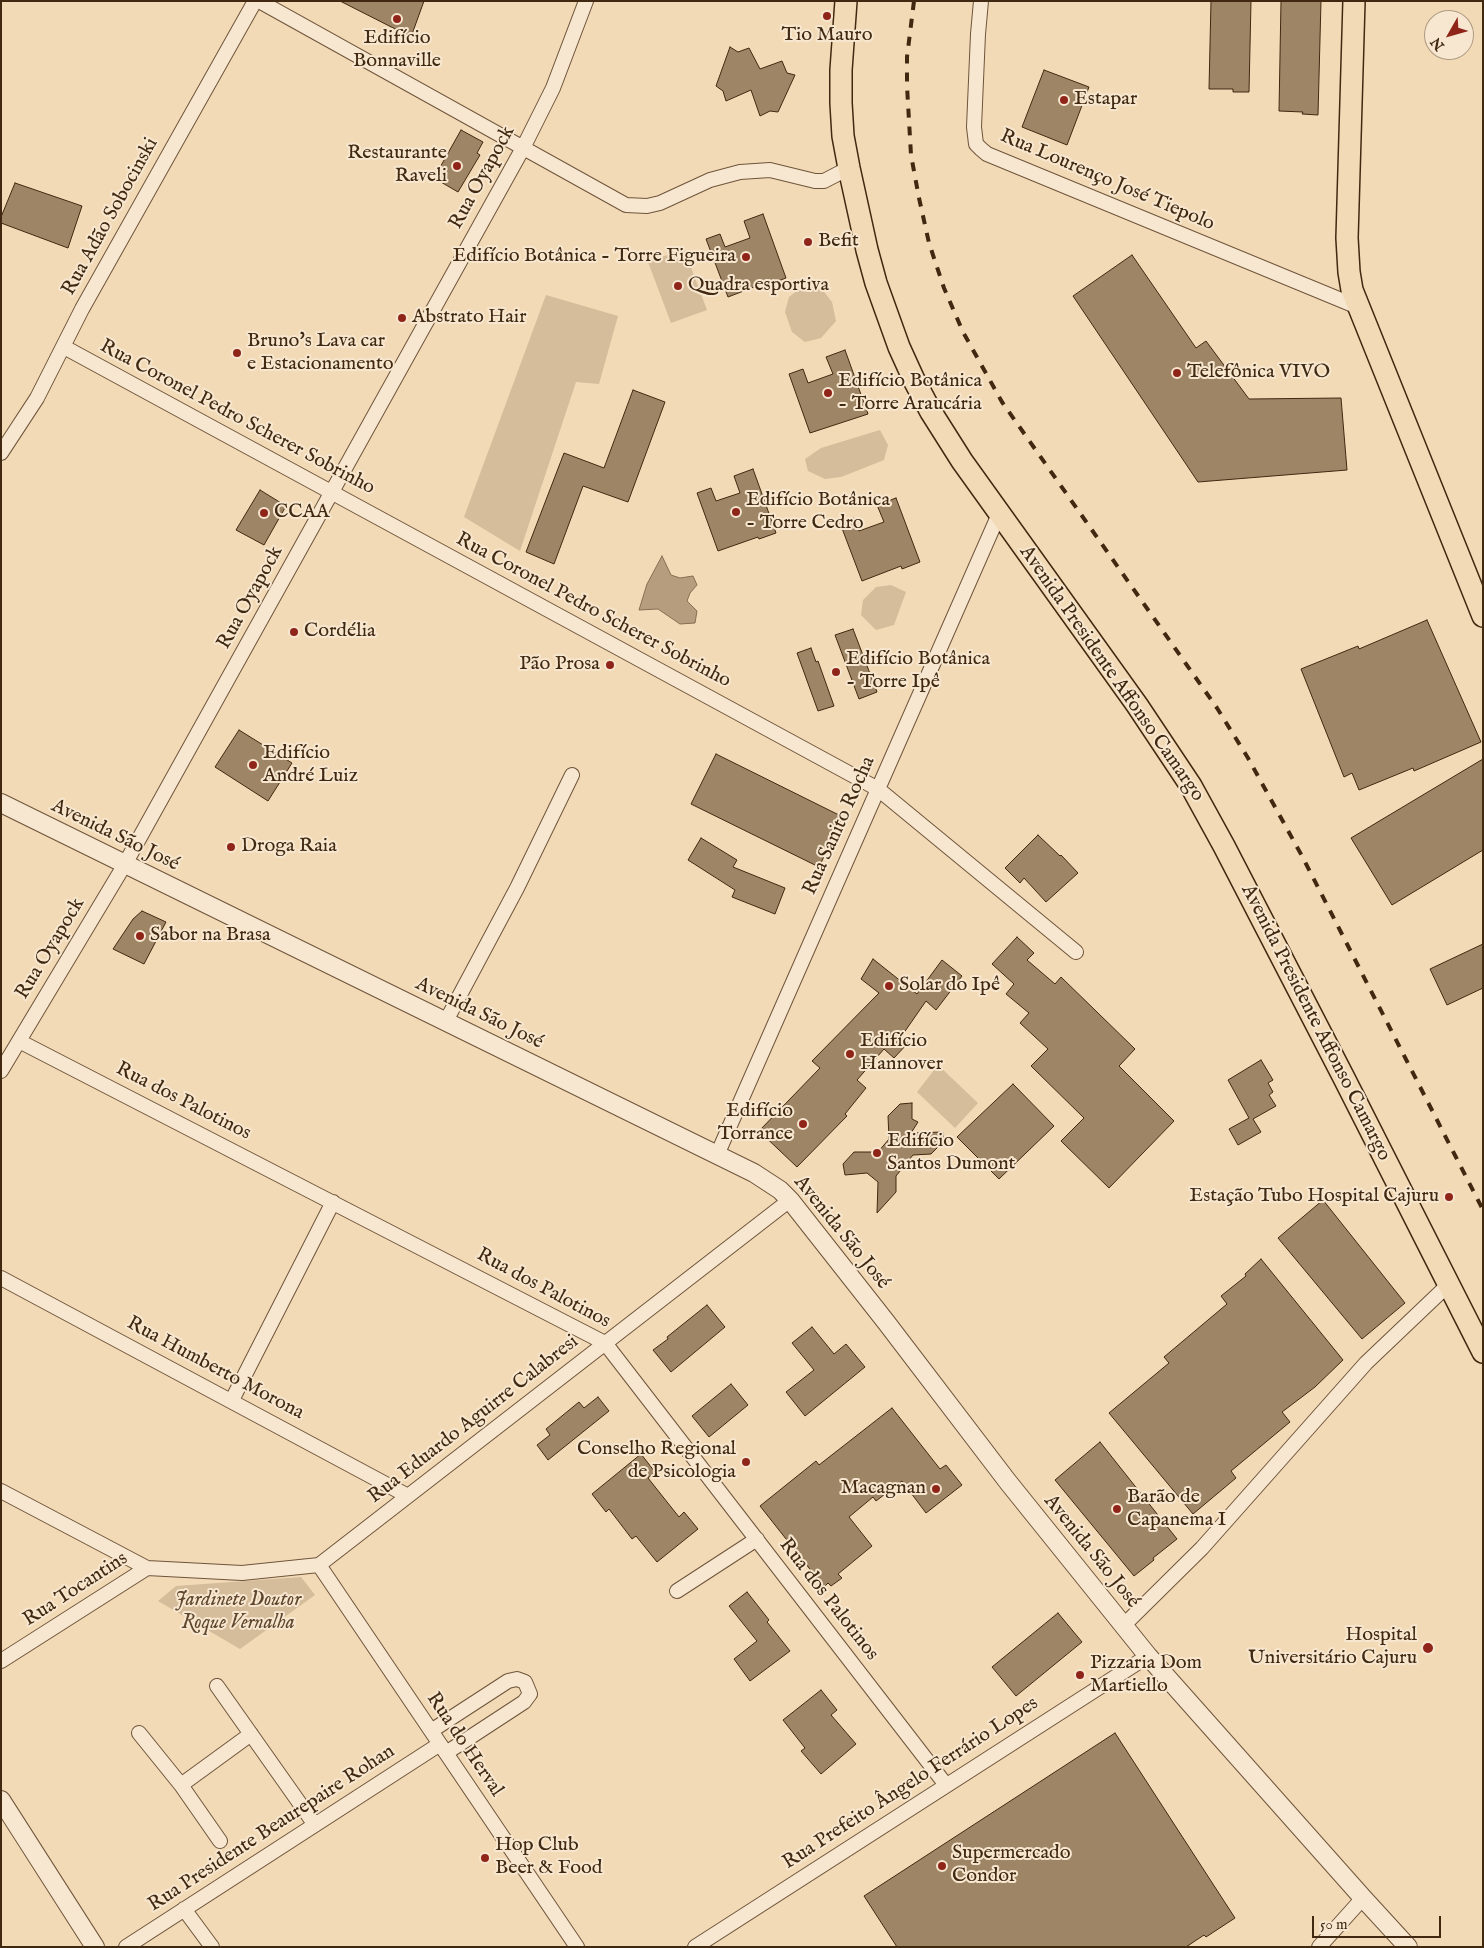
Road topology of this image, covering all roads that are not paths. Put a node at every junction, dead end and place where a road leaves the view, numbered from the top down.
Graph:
1 (255, 1) edge
2 (259, 1) edge
3 (586, 1) edge
4 (846, 1) edge
5 (981, 1) edge
6 (1354, 1) edge
7 (523, 148) junction
8 (849, 168) junction
9 (1358, 307) junction
10 (64, 347) junction
11 (1, 453) edge
12 (332, 492) junction
13 (999, 514) junction
14 (1483, 616) edge
15 (572, 775) dead end
16 (878, 789) junction
17 (1, 803) edge
18 (125, 864) junction
19 (1076, 952) dead end
20 (446, 1022) junction
21 (20, 1041) junction
22 (1, 1071) edge
23 (717, 1155) junction
24 (790, 1200) junction
25 (334, 1202) junction
26 (1, 1278) edge
27 (1448, 1285) junction
28 (606, 1343) junction
29 (1483, 1352) edge
30 (232, 1400) junction
31 (1, 1491) edge
32 (408, 1496) junction
33 (756, 1539) junction
34 (318, 1565) junction
35 (146, 1568) junction
36 (677, 1591) dead end
37 (1123, 1626) junction
38 (1148, 1656) junction
39 (1, 1661) edge
40 (218, 1686) dead end
41 (431, 1731) junction
42 (139, 1733) dead end
43 (251, 1734) junction
44 (443, 1748) junction
45 (181, 1785) junction
46 (946, 1785) junction
47 (1, 1800) edge
48 (315, 1825) junction
49 (220, 1841) dead end
50 (1363, 1898) junction
51 (184, 1909) junction
52 (96, 1947) edge
53 (126, 1947) edge
54 (212, 1947) edge
55 (577, 1947) edge
56 (695, 1947) edge
57 (1320, 1947) edge
58 (1408, 1947) edge

1 - 10 street, Rua Adão Sobocinski
2 - 7 street
3 - 7 street, Rua Oyapock
4 - 8 main road, Avenida Presidente Affonso Camargo
5 - 9 street, Rua Lourenço José Tiepolo
6 - 9 main road
7 - 8 street
7 - 12 street, Rua Oyapock
8 - 13 main road, Avenida Presidente Affonso Camargo
9 - 14 main road
10 - 11 street, Rua Adão Sobocinski
10 - 12 street, Rua Coronel Pedro Scherer Sobrinho
12 - 16 street, Rua Coronel Pedro Scherer Sobrinho
12 - 18 street, Rua Oyapock
13 - 16 street, Rua Sanito Rocha
13 - 27 main road, Avenida Presidente Affonso Camargo
15 - 20 street
16 - 19 street, Rua Coronel Pedro Scherer Sobrinho
16 - 23 street, Rua Sanito Rocha
17 - 18 street, Avenida São José
18 - 20 street, Avenida São José
18 - 21 street, Rua Oyapock
20 - 23 street, Avenida São José
21 - 22 street, Rua Oyapock
21 - 25 street, Rua dos Palotinos
23 - 24 street, Avenida São José
24 - 28 street, Rua Eduardo Aguirre Calabresi
24 - 37 street, Avenida São José
25 - 28 street, Rua dos Palotinos
25 - 30 street
26 - 30 street, Rua Humberto Morona
27 - 29 main road, Avenida Presidente Affonso Camargo
27 - 37 street
28 - 32 street, Rua Eduardo Aguirre Calabresi
28 - 33 street, Rua dos Palotinos
30 - 32 street, Rua Humberto Morona
31 - 35 street
32 - 34 street, Rua Eduardo Aguirre Calabresi
33 - 36 street
33 - 46 street, Rua dos Palotinos
34 - 35 street
34 - 41 street, Rua do Herval
35 - 39 street, Rua Tocantins
37 - 38 street, Avenida São José
38 - 46 street, Rua Prefeito Ângelo Ferrário Lopes
38 - 50 street, Avenida São José
40 - 43 street
41 - 44 street, Rua do Herval
41 - 44 street, Rua Presidente Beaurepaire Rohan
42 - 45 street
43 - 45 street
43 - 48 street
44 - 48 street, Rua Presidente Beaurepaire Rohan
44 - 55 street, Rua do Herval
45 - 49 street
46 - 56 street, Rua Prefeito Ângelo Ferrário Lopes
47 - 52 street
48 - 51 street, Rua Presidente Beaurepaire Rohan
50 - 57 street
50 - 58 street, Avenida São José
51 - 53 street, Rua Presidente Beaurepaire Rohan
51 - 54 street

